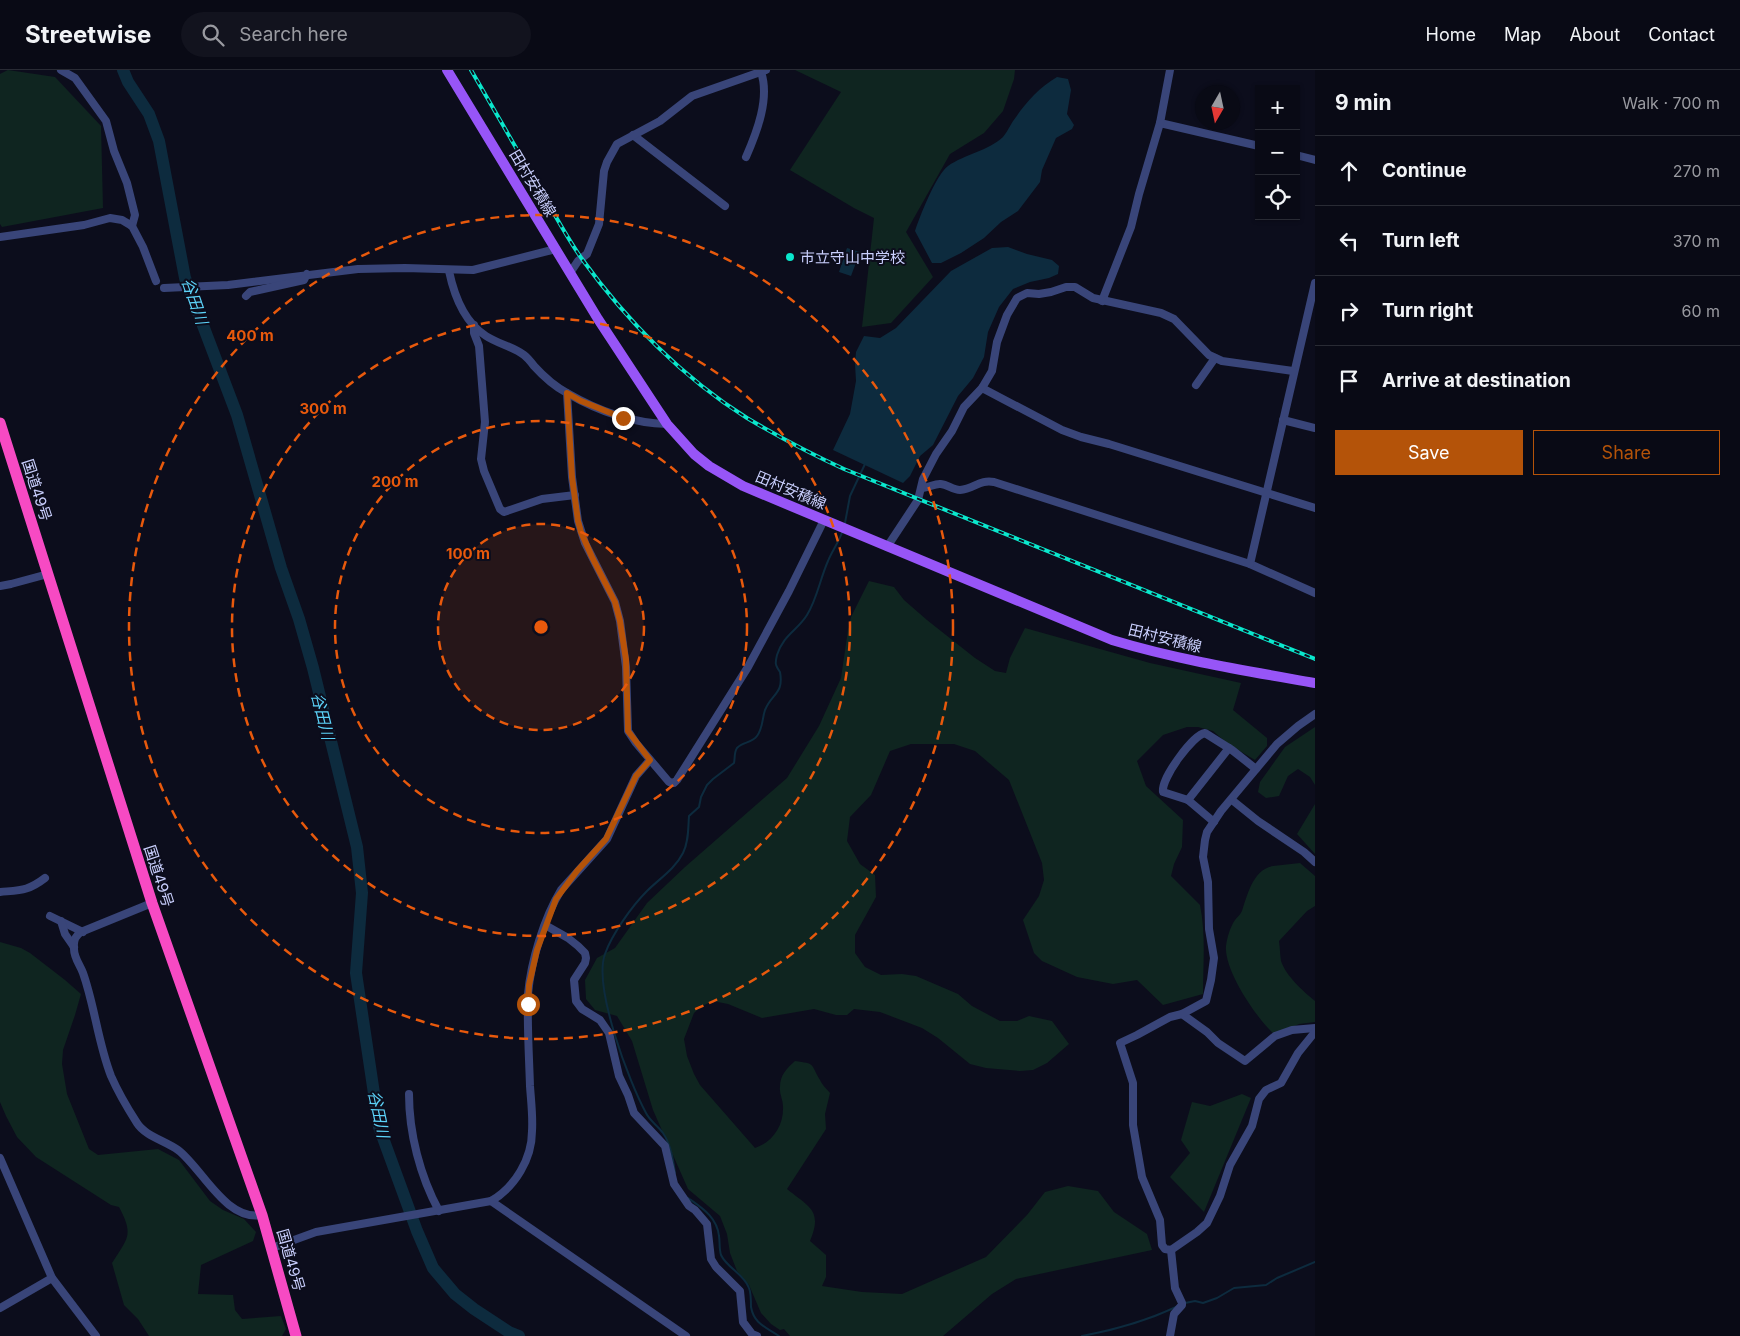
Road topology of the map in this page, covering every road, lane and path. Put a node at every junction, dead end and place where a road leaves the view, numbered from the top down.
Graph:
1 (61, 70) edge
2 (447, 70) edge
3 (1170, 70) edge
4 (763, 71) edge
5 (1160, 123) junction
6 (633, 135) junction
7 (1255, 145) edge
8 (1300, 156) edge
9 (746, 157) dead end
10 (1315, 160) edge
11 (725, 206) dead end
12 (132, 226) junction
13 (0, 237) edge
14 (556, 249) junction
15 (449, 271) junction
16 (570, 273) junction
17 (307, 274) junction
18 (156, 281) dead end
19 (1315, 283) edge
20 (164, 288) dead end
21 (246, 296) dead end
22 (1102, 301) junction
23 (474, 325) junction
24 (1214, 358) junction
25 (1293, 372) junction
26 (1196, 385) dead end
27 (982, 388) junction
28 (567, 393) junction
29 (1284, 420) junction
30 (0, 423) edge
31 (668, 424) junction
32 (1315, 428) edge
33 (922, 488) junction
34 (1266, 494) junction
35 (575, 495) junction
36 (1315, 508) edge
37 (824, 520) junction
38 (887, 547) junction
39 (1250, 564) junction
40 (48, 574) junction
41 (0, 586) edge
42 (1315, 593) edge
43 (1315, 683) edge
44 (1315, 714) edge
45 (1229, 748) junction
46 (650, 760) junction
47 (1256, 769) junction
48 (1188, 800) junction
49 (1232, 800) junction
50 (1214, 822) junction
51 (1315, 862) edge
52 (45, 878) dead end
53 (0, 892) edge
54 (152, 903) junction
55 (50, 916) dead end
56 (61, 921) junction
57 (545, 925) junction
58 (83, 932) junction
59 (74, 947) junction
60 (1182, 1014) junction
61 (1315, 1028) edge
62 (1315, 1032) edge
63 (409, 1094) dead end
64 (0, 1158) edge
65 (491, 1201) junction
66 (437, 1211) junction
67 (262, 1215) junction
68 (272, 1248) junction
69 (1171, 1250) junction
70 (52, 1278) junction
71 (0, 1308) edge
72 (96, 1336) edge
73 (296, 1336) edge
74 (686, 1336) edge
75 (757, 1336) edge
76 (1170, 1336) edge

1 - 12 street
2 - 14 main road, 田村安積線
3 - 5 street
4 - 6 street
4 - 9 street
5 - 7 street
5 - 22 street
6 - 11 street
6 - 16 street
8 - 10 street
12 - 13 street
12 - 18 street
14 - 15 street
14 - 16 main road, 田村安積線
15 - 17 street
15 - 23 street
16 - 31 main road, 田村安積線
17 - 20 street
17 - 21 street
19 - 25 street
22 - 24 street
22 - 27 street
23 - 28 street
23 - 35 street
24 - 25 street
24 - 26 street
25 - 29 street
27 - 33 street
27 - 34 street
28 - 31 street
28 - 35 street
29 - 32 street
29 - 34 street
30 - 40 highway, 国道49号
31 - 37 main road, 田村安積線
33 - 38 street
33 - 39 street
34 - 36 street
34 - 39 street
35 - 46 street
37 - 38 main road, 田村安積線
37 - 46 street
38 - 43 main road, 田村安積線
39 - 42 street
40 - 41 street
40 - 54 highway, 国道49号
44 - 47 street
45 - 47 street
45 - 48 street
45 - 48 street
46 - 57 street
47 - 49 street
48 - 50 street
49 - 50 street
49 - 51 street
50 - 60 street
52 - 53 street
54 - 58 street
54 - 67 highway, 国道49号
55 - 56 street
56 - 58 street
56 - 59 street
57 - 65 street
57 - 75 street
58 - 59 street
59 - 67 street
60 - 61 street
60 - 69 street
62 - 69 street
63 - 66 street
64 - 70 street
65 - 66 street
65 - 74 street
66 - 68 street
67 - 68 highway, 国道49号
68 - 73 highway, 国道49号
69 - 76 street
70 - 71 street
70 - 72 street

